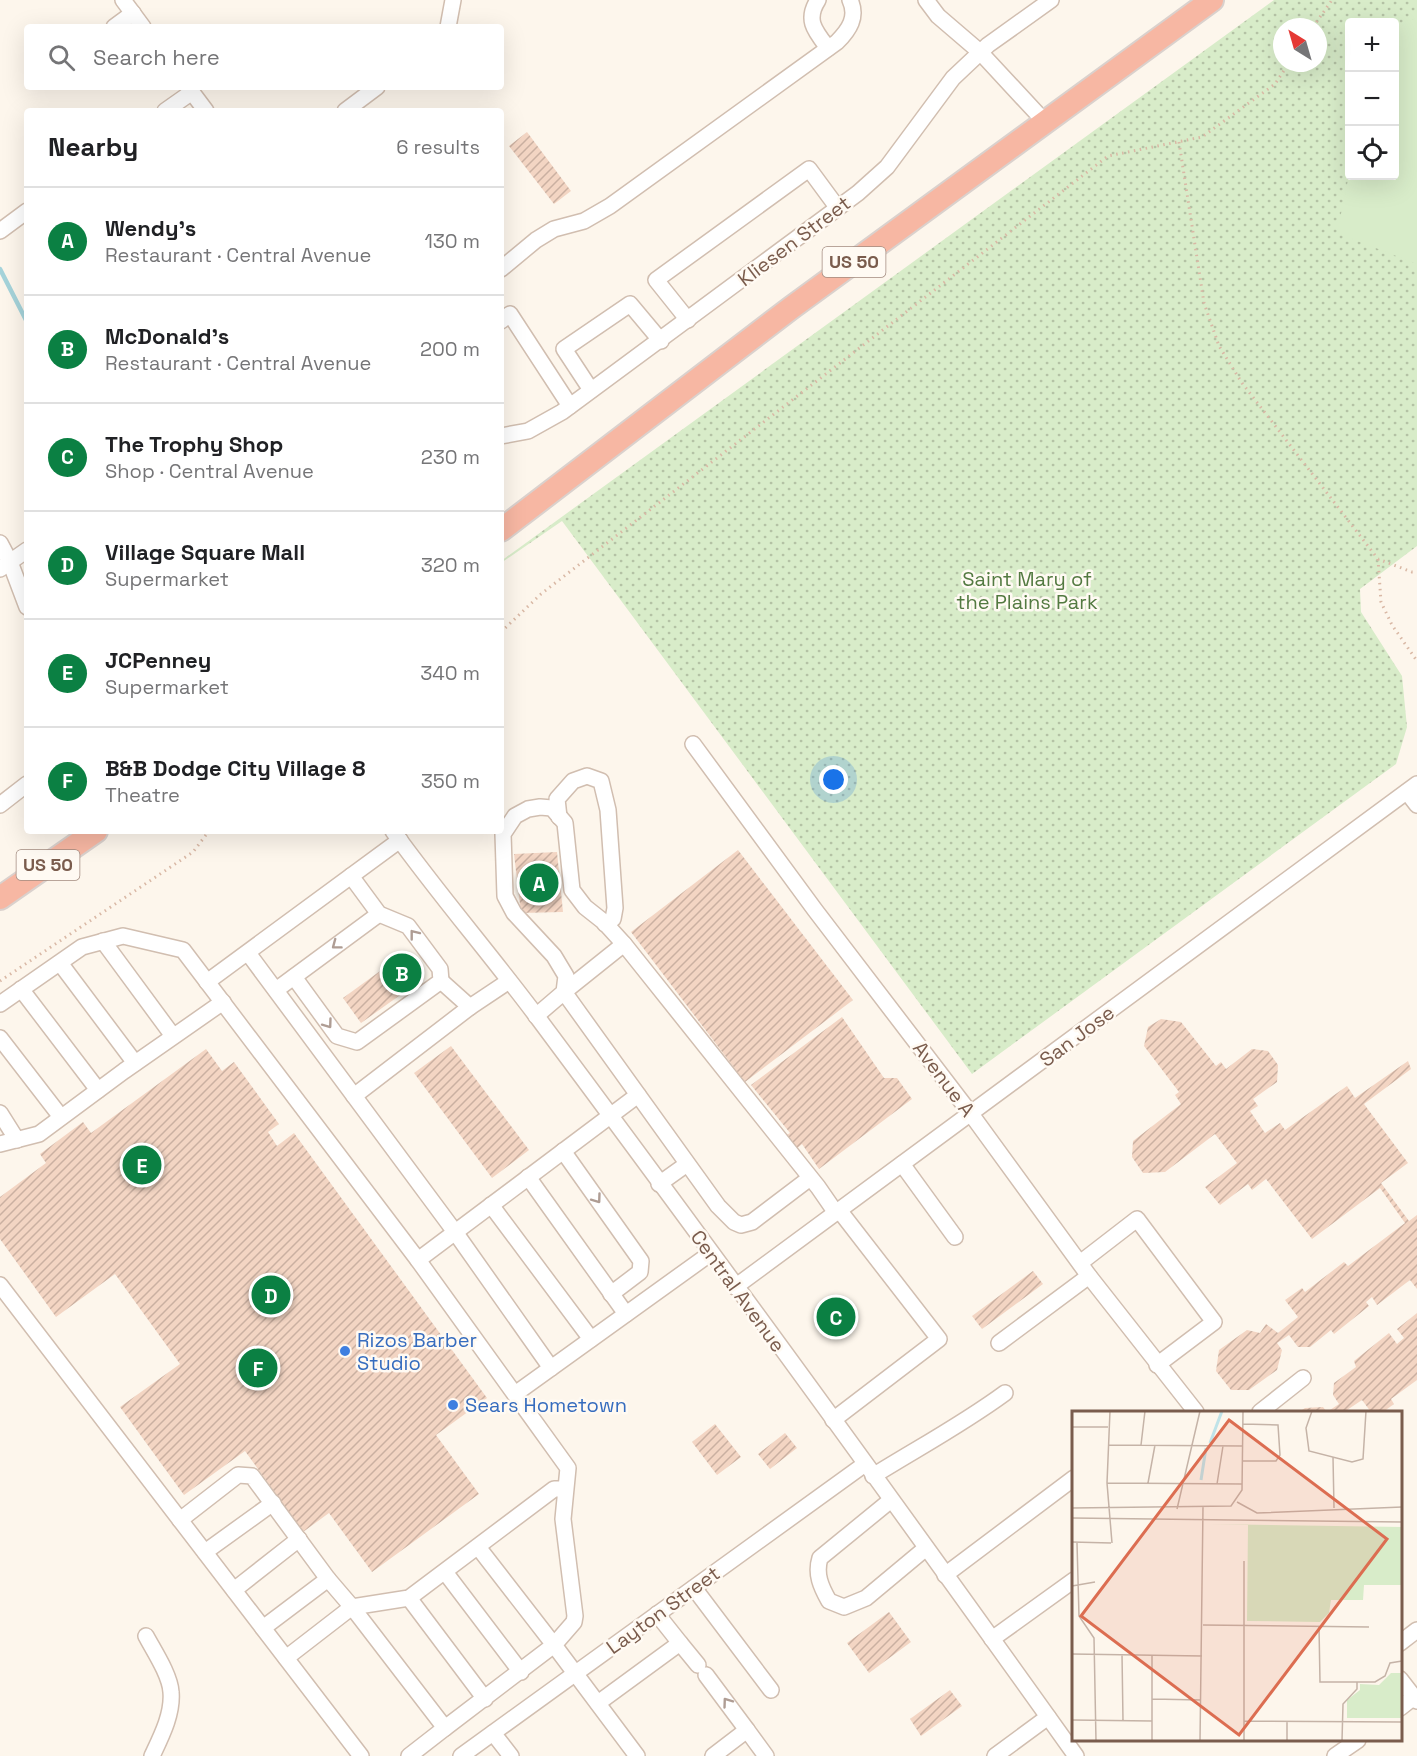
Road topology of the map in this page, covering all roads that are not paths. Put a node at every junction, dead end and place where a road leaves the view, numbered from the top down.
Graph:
1 (123, 0) edge
2 (453, 0) edge
3 (818, 0) edge
4 (850, 0) edge
5 (926, 0) edge
6 (1212, 0) edge
7 (1044, 2) edge
8 (133, 13) junction
9 (118, 24) edge
10 (141, 24) edge
11 (449, 24) edge
12 (828, 48) junction
13 (980, 52) junction
14 (189, 90) edge
15 (191, 90) edge
16 (372, 90) edge
17 (168, 108) edge
18 (204, 108) edge
19 (349, 108) edge
20 (1045, 122) junction
21 (837, 207) junction
22 (24, 213) edge
23 (0, 231) edge
24 (504, 267) edge
25 (504, 319) edge
26 (688, 320) junction
27 (661, 341) junction
28 (591, 390) junction
29 (570, 406) junction
30 (504, 435) edge
31 (504, 528) edge
32 (0, 543) edge
33 (24, 552) edge
34 (5, 566) edge
35 (24, 601) edge
36 (693, 744) dead end
37 (24, 786) edge
38 (1412, 788) edge
39 (0, 805) edge
40 (1417, 805) edge
41 (560, 817) junction
42 (504, 832) edge
43 (92, 834) edge
44 (503, 834) edge
45 (396, 836) edge
46 (351, 876) junction
47 (0, 898) edge
48 (379, 914) junction
49 (605, 924) junction
50 (103, 941) junction
51 (624, 944) junction
52 (248, 953) junction
53 (60, 963) junction
54 (294, 977) junction
55 (441, 981) junction
56 (509, 981) junction
57 (207, 982) junction
58 (21, 989) junction
59 (276, 990) junction
60 (564, 992) junction
61 (223, 1002) junction
62 (0, 1004) edge
63 (470, 1007) junction
64 (536, 1016) junction
65 (173, 1036) junction
66 (0, 1038) edge
67 (135, 1063) junction
68 (98, 1090) junction
69 (638, 1095) junction
70 (354, 1096) junction
71 (0, 1113) edge
72 (971, 1114) junction
73 (610, 1116) junction
74 (61, 1117) junction
75 (17, 1140) junction
76 (0, 1144) edge
77 (563, 1151) junction
78 (687, 1164) junction
79 (902, 1164) junction
80 (528, 1177) junction
81 (810, 1179) junction
82 (659, 1184) junction
83 (491, 1205) junction
84 (838, 1212) junction
85 (455, 1232) junction
86 (955, 1237) dead end
87 (711, 1253) junction
88 (418, 1260) junction
89 (1084, 1269) junction
90 (0, 1285) edge
91 (735, 1287) junction
92 (611, 1294) junction
93 (626, 1314) junction
94 (591, 1339) junction
95 (999, 1343) dead end
96 (1157, 1365) junction
97 (551, 1368) junction
98 (1303, 1378) dead end
99 (1005, 1393) dead end
100 (515, 1394) junction
101 (1194, 1411) edge
102 (1262, 1411) edge
103 (833, 1420) junction
104 (869, 1470) junction
105 (1072, 1480) edge
106 (565, 1489) junction
107 (891, 1500) junction
108 (273, 1503) junction
109 (180, 1520) junction
110 (299, 1539) junction
111 (478, 1547) junction
112 (926, 1548) junction
113 (205, 1552) junction
114 (445, 1572) junction
115 (945, 1575) junction
116 (328, 1579) junction
117 (1072, 1581) edge
118 (694, 1588) junction
119 (234, 1590) junction
120 (410, 1598) junction
121 (352, 1607) junction
122 (657, 1614) junction
123 (263, 1628) junction
124 (1417, 1630) edge
125 (146, 1635) dead end
126 (992, 1639) junction
127 (1402, 1642) edge
128 (680, 1643) junction
129 (554, 1645) junction
130 (286, 1658) junction
131 (521, 1672) junction
132 (575, 1673) junction
133 (1402, 1680) edge
134 (771, 1690) dead end
135 (485, 1699) junction
136 (1416, 1699) edge
137 (598, 1703) junction
138 (1402, 1707) edge
139 (1048, 1717) junction
140 (445, 1728) junction
141 (747, 1731) junction
142 (493, 1733) junction
143 (1357, 1741) edge
144 (152, 1756) edge
145 (361, 1756) edge
146 (409, 1756) edge
147 (461, 1756) edge
148 (510, 1756) edge
149 (638, 1756) edge
150 (713, 1756) edge
151 (766, 1756) edge
152 (995, 1756) edge
153 (1076, 1756) edge
154 (1335, 1756) edge

1 - 8 street
2 - 11 street
3 - 12 street
4 - 12 street
5 - 13 street
6 - 20 highway, US 50
7 - 13 street, Kliesen Street
8 - 9 street
8 - 10 street
12 - 24 street
13 - 20 street
13 - 21 street, Kliesen Street
14 - 17 street
15 - 18 street
16 - 19 street
20 - 31 highway, US 50
21 - 26 street, Kliesen Street
21 - 26 street
22 - 23 street
25 - 29 street
26 - 27 street, Kliesen Street
27 - 28 street, Kliesen Street
27 - 28 street
28 - 29 street, Kliesen Street
29 - 30 street, Kliesen Street
32 - 34 street
33 - 34 street
34 - 35 street
36 - 72 street, Avenue A
37 - 39 street
38 - 40 street
38 - 72 street, San Jose
41 - 42 street
41 - 49 street
41 - 49 street
43 - 47 highway, US 50
44 - 60 street
45 - 46 street
45 - 56 street, Central Avenue
46 - 48 street
46 - 52 street
48 -> 54 street
55 -> 48 street
49 - 51 street
50 - 53 street
50 - 57 street
50 - 65 street
51 - 60 street
51 - 81 street
52 - 57 street
52 - 59 street
53 - 58 street
53 - 67 street
54 -> 55 street
54 - 59 street
55 - 63 street
56 - 63 street
56 - 64 street, Central Avenue
57 - 61 street
58 - 62 street
58 - 68 street
59 - 70 street
60 - 64 street
60 - 69 street
61 - 65 street
61 - 88 street
63 - 70 street
64 - 73 street, Central Avenue
65 - 67 street
66 - 74 street
67 - 68 street
68 - 74 street
69 - 73 street
69 - 78 street
70 - 85 street
71 - 75 street
72 - 79 street, San Jose
72 - 89 street, Avenue A
73 - 77 street
73 - 82 street, Central Avenue
74 - 75 street
75 - 76 street
77 - 80 street
77 -> 92 street
78 - 81 street
78 - 82 street
79 - 84 street, San Jose
79 - 86 street
80 - 83 street
80 - 92 street
81 - 84 street
82 - 87 street, Central Avenue
83 - 85 street
83 - 94 street
84 - 91 street, San Jose
84 - 103 street
85 - 88 street
85 - 97 street
87 - 91 street, Central Avenue
87 - 93 street
88 - 100 street
89 - 95 street
89 - 96 street, Avenue A
89 - 96 street
90 - 109 street
91 - 103 street, Central Avenue
92 - 93 street
93 - 94 street
94 - 97 street
96 - 101 street, Avenue A
97 - 100 street
98 - 102 street
99 - 104 street, Layton Street
100 - 106 street
103 - 104 street, Central Avenue
104 - 107 street, Central Avenue
104 - 118 street, Layton Street
105 - 115 street
106 - 111 street
106 - 129 street
107 - 112 street, Central Avenue
107 - 112 street
108 - 109 street
108 - 110 street
108 - 113 street
109 - 113 street
110 - 116 street
110 - 119 street
111 - 114 street
111 - 129 street
112 - 115 street, Central Avenue
113 - 119 street
114 - 120 street
114 - 131 street
115 - 126 street, Central Avenue
116 - 121 street
116 - 123 street
117 - 126 street
118 - 122 street, Layton Street
118 - 134 street
119 - 123 street
120 - 121 street
120 - 135 street
121 - 130 street
121 - 140 street
122 - 128 street
122 - 132 street, Layton Street
123 - 130 street
124 - 127 street
125 - 144 street
126 - 139 street, Central Avenue
128 - 137 street
141 -> 128 street
129 - 131 street
129 - 132 street
130 - 145 street
131 - 135 street
132 - 137 street
132 - 142 street, Layton Street
133 - 136 street
135 - 140 street
136 - 138 street
137 - 149 street
139 - 152 street
139 - 153 street, Central Avenue
140 - 146 street
141 - 150 street
141 - 151 street
142 - 147 street, Layton Street
142 - 148 street
143 - 154 street

